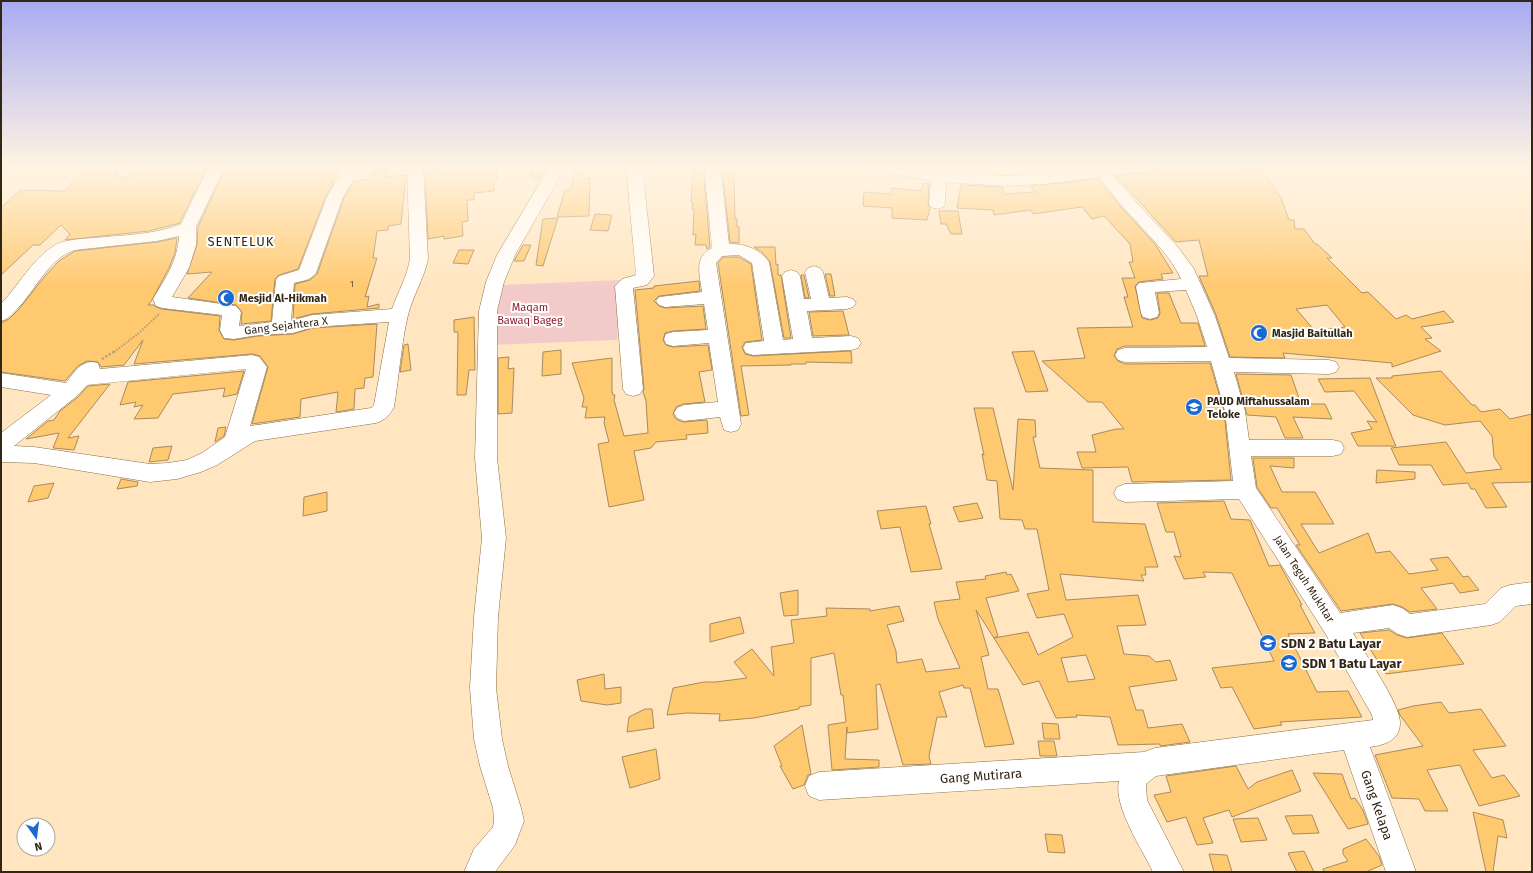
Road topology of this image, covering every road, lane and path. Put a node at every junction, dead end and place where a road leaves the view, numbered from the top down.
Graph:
1 (198, 207) edge
2 (331, 207) edge
3 (417, 207) edge
4 (534, 207) edge
5 (638, 207) edge
6 (716, 207) edge
7 (1135, 207) edge
8 (188, 227) junction
9 (721, 251) junction
10 (814, 272) dead end
11 (790, 276) dead end
12 (1192, 284) junction
13 (712, 297) junction
14 (665, 300) dead end
15 (171, 302) junction
16 (846, 303) dead end
17 (821, 304) junction
18 (796, 306) junction
19 (3, 310) edge
20 (1150, 313) dead end
21 (399, 315) junction
22 (281, 328) junction
23 (718, 336) junction
24 (673, 339) dead end
25 (851, 343) dead end
26 (804, 345) junction
27 (775, 347) junction
28 (753, 348) dead end
29 (1125, 355) dead end
30 (1220, 359) junction
31 (1329, 367) dead end
32 (81, 379) junction
33 (1, 380) edge
34 (633, 389) dead end
35 (684, 413) dead end
36 (235, 440) junction
37 (1, 445) edge
38 (1240, 448) junction
39 (1333, 448) dead end
40 (1, 454) edge
41 (1245, 490) junction
42 (1125, 493) dead end
43 (1532, 593) edge
44 (1334, 625) junction
45 (1353, 737) junction
46 (1143, 766) junction
47 (819, 786) dead end
48 (479, 872) edge
49 (1169, 872) edge
50 (1401, 872) edge

1 - 8 street
2 - 22 street
3 - 21 street
4 - 48 street
5 - 34 street
6 - 9 street
7 - 12 street, Jalan Teguh Mukhtar
8 - 15 street
8 - 19 street
9 - 13 street
9 - 27 street
10 - 17 street
11 - 18 street
12 - 20 street
12 - 30 street, Jalan Teguh Mukhtar
13 - 14 street
13 - 23 street
15 - 22 street, Gang Sejahtera X
15 - 32 path
16 - 17 street
17 - 18 street
18 - 26 street
21 - 22 street, Gang Sejahtera X
21 - 36 street
23 - 24 street
23 - 35 street
25 - 26 street
26 - 27 street
27 - 28 street
29 - 30 street
30 - 31 street
30 - 38 street, Jalan Teguh Mukhtar
32 - 33 street
32 - 36 street
32 - 37 street
36 - 40 street
38 - 39 street
38 - 41 street, Jalan Teguh Mukhtar
41 - 42 street
41 - 44 street, Jalan Teguh Mukhtar
43 - 44 street
44 - 45 street, Jalan Teguh Mukhtar
45 - 46 street, Jalan Teguh Mukhtar
45 - 50 street, Gang Kelapa
46 - 47 street, Gang Mutirara
46 - 49 street

